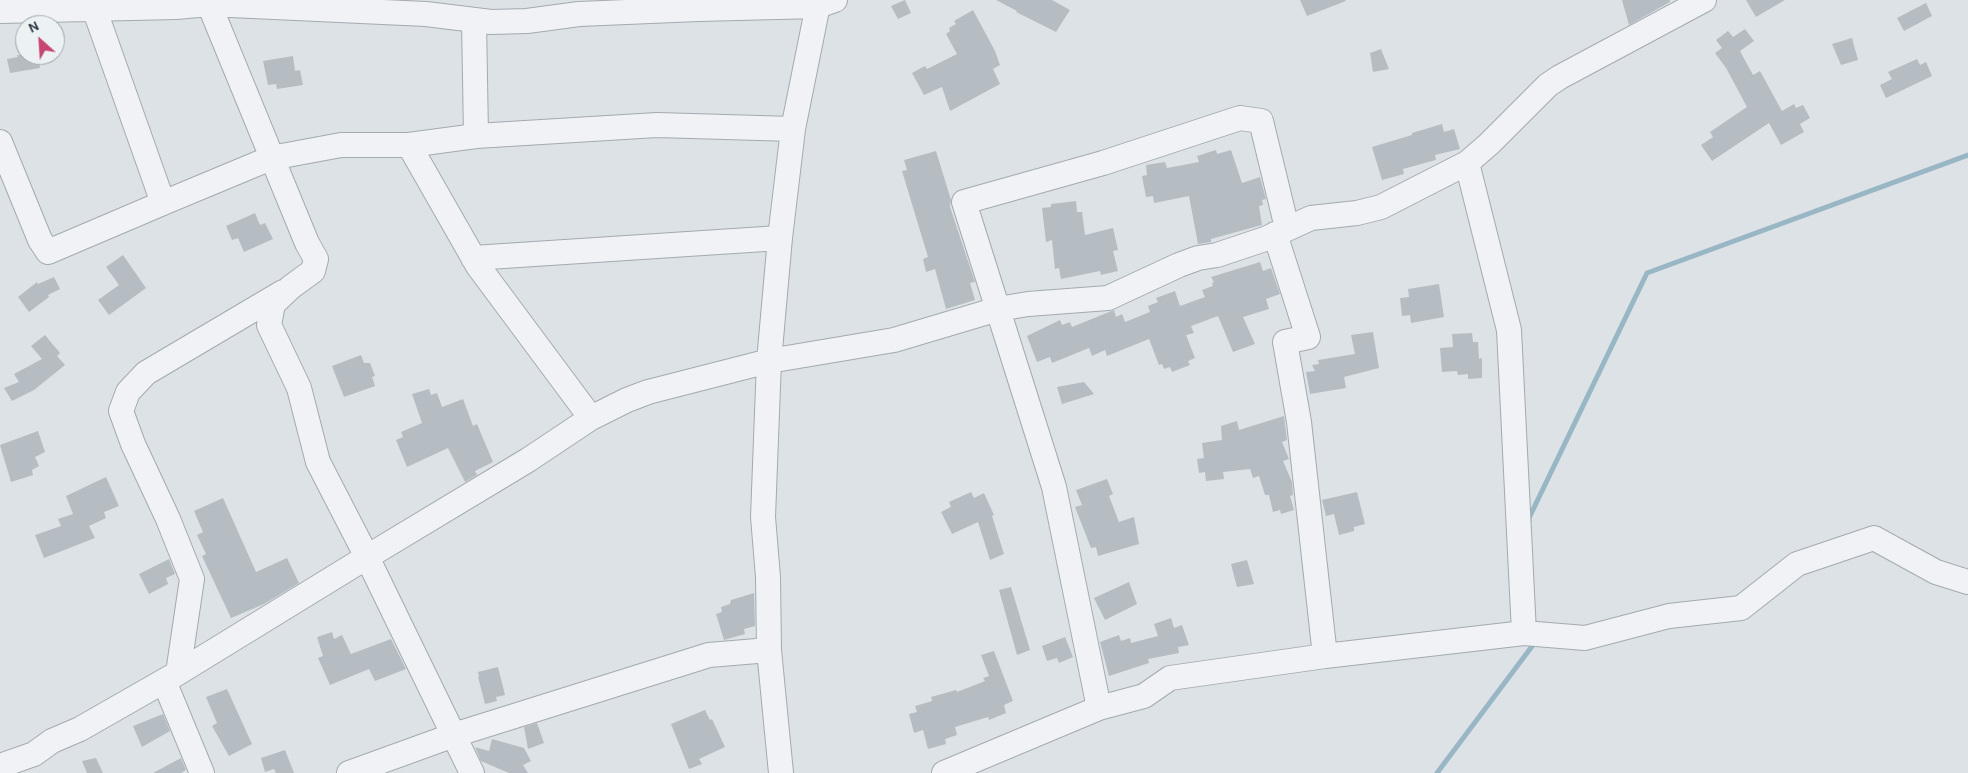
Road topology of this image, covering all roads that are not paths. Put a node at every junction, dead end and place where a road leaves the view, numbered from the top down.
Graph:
1 (1704, 0) edge
2 (824, 2) edge
3 (209, 4) junction
4 (339, 4) edge
5 (94, 8) junction
6 (524, 11) edge
7 (0, 12) edge
8 (474, 20) junction
9 (793, 129) junction
10 (476, 136) junction
11 (0, 142) edge
12 (409, 145) junction
13 (271, 158) junction
14 (1467, 163) junction
15 (163, 203) junction
16 (1281, 231) junction
17 (780, 238) junction
18 (474, 258) junction
19 (291, 287) junction
20 (998, 308) junction
21 (769, 361) junction
22 (591, 418) junction
23 (367, 557) junction
24 (1968, 582) edge
25 (1524, 632) junction
26 (769, 650) junction
27 (1325, 656) junction
28 (171, 677) junction
29 (1099, 708) junction
30 (454, 735) junction
31 (0, 766) edge
32 (202, 773) edge
33 (349, 773) edge
34 (472, 773) edge
35 (781, 773) edge
36 (944, 773) edge

1 - 14 street
2 - 6 street
2 - 9 street
3 - 4 street
3 - 5 street
3 - 13 street
4 - 8 street
5 - 7 street
5 - 15 street
6 - 8 street
8 - 10 street
9 - 10 street
9 - 17 street
10 - 12 street
11 - 15 street
12 - 13 street
12 - 18 street
13 - 15 street
13 - 19 street
14 - 16 street
14 - 25 street
16 - 20 street
16 - 20 street
16 - 27 street
17 - 18 street
17 - 21 street
18 - 22 street
19 - 23 street
19 - 28 street
20 - 21 street
20 - 29 street
21 - 22 street
21 - 26 street
22 - 23 street
23 - 28 street
23 - 30 street
24 - 25 street
25 - 27 street
26 - 30 street
26 - 35 street
27 - 29 street
28 - 31 street
28 - 32 street
29 - 36 street
30 - 33 street
30 - 34 street

